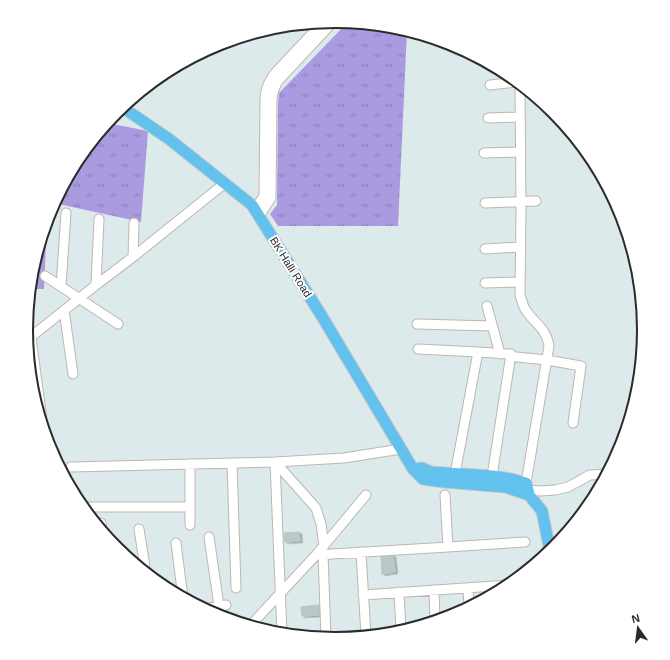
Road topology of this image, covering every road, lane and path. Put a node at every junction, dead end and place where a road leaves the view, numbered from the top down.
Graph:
1 (327, 28) edge
2 (316, 29) edge
3 (509, 83) edge
4 (490, 86) dead end
5 (520, 91) edge
6 (127, 111) edge
7 (520, 117) junction
8 (488, 118) dead end
9 (520, 152) junction
10 (484, 153) dead end
11 (225, 183) junction
12 (521, 201) junction
13 (536, 201) dead end
14 (485, 203) dead end
15 (257, 212) junction
16 (66, 213) dead end
17 (99, 219) dead end
18 (134, 223) dead end
19 (520, 247) junction
20 (485, 249) dead end
21 (134, 258) junction
22 (45, 276) dead end
23 (520, 282) junction
24 (485, 283) dead end
25 (96, 285) junction
26 (61, 286) junction
27 (79, 298) junction
28 (487, 306) dead end
29 (64, 310) junction
30 (118, 324) dead end
31 (417, 324) dead end
32 (492, 326) junction
33 (33, 335) edge
34 (418, 349) dead end
35 (478, 352) junction
36 (500, 354) junction
37 (518, 357) dead end
38 (547, 360) junction
39 (73, 374) dead end
40 (573, 423) dead end
41 (401, 449) junction
42 (275, 462) junction
43 (232, 463) junction
44 (190, 464) junction
45 (70, 467) dead end
46 (601, 474) edge
47 (492, 476) junction
48 (455, 478) junction
49 (528, 489) junction
50 (366, 495) dead end
51 (445, 495) dead end
52 (90, 507) edge
53 (190, 507) junction
54 (190, 525) dead end
55 (140, 529) dead end
56 (209, 538) dead end
57 (525, 542) dead end
58 (176, 543) dead end
59 (549, 544) edge
60 (448, 547) junction
61 (321, 552) junction
62 (361, 552) junction
63 (145, 565) edge
64 (493, 587) edge
65 (236, 588) dead end
66 (468, 588) junction
67 (434, 590) junction
68 (182, 591) edge
69 (399, 592) junction
70 (280, 593) junction
71 (363, 594) junction
72 (469, 601) edge
73 (215, 607) edge
74 (435, 615) edge
75 (254, 621) edge
76 (401, 625) edge
77 (282, 627) edge
78 (366, 630) edge
79 (326, 632) edge

1 - 15 street
2 - 15 street
3 - 4 street
5 - 7 street
6 - 11 main road, BK Halli Road
7 - 8 street
7 - 9 street
9 - 10 street
9 - 12 street
11 - 15 main road, BK Halli Road
11 - 21 street
12 - 13 street
12 - 14 street
12 - 19 street
15 - 41 main road, BK Halli Road
16 - 26 street
17 - 25 street
18 - 21 street
19 - 20 street
19 - 23 street
21 - 25 street
22 - 26 street
23 - 24 street
23 - 38 street
25 - 27 street
26 - 27 street
27 - 29 street
27 - 30 street
28 - 32 street
29 - 33 street
29 - 39 street
31 - 32 street
32 - 36 street
34 - 35 street
35 - 36 street
35 - 48 street
36 - 47 street
37 - 38 street
38 - 40 street
38 - 49 street
41 - 42 street
41 - 48 main road, BK Halli Road
42 - 43 street
42 - 61 street
42 - 70 street
43 - 44 street
43 - 65 street
44 - 45 street
44 - 53 street
46 - 49 street
47 - 48 main road, BK Halli Road
47 - 49 main road, BK Halli Road
48 - 49 main road, BK Halli Road
49 - 59 main road
50 - 61 street
51 - 60 street
52 - 53 street
53 - 54 street
55 - 63 street
56 - 73 street
57 - 60 street
58 - 68 street
60 - 62 street
61 - 62 street
61 - 70 street
61 - 79 street
62 - 71 street
64 - 66 street
66 - 67 street
66 - 72 street
67 - 69 street
67 - 74 street
69 - 71 street
69 - 76 street
70 - 75 street
70 - 77 street
71 - 78 street

